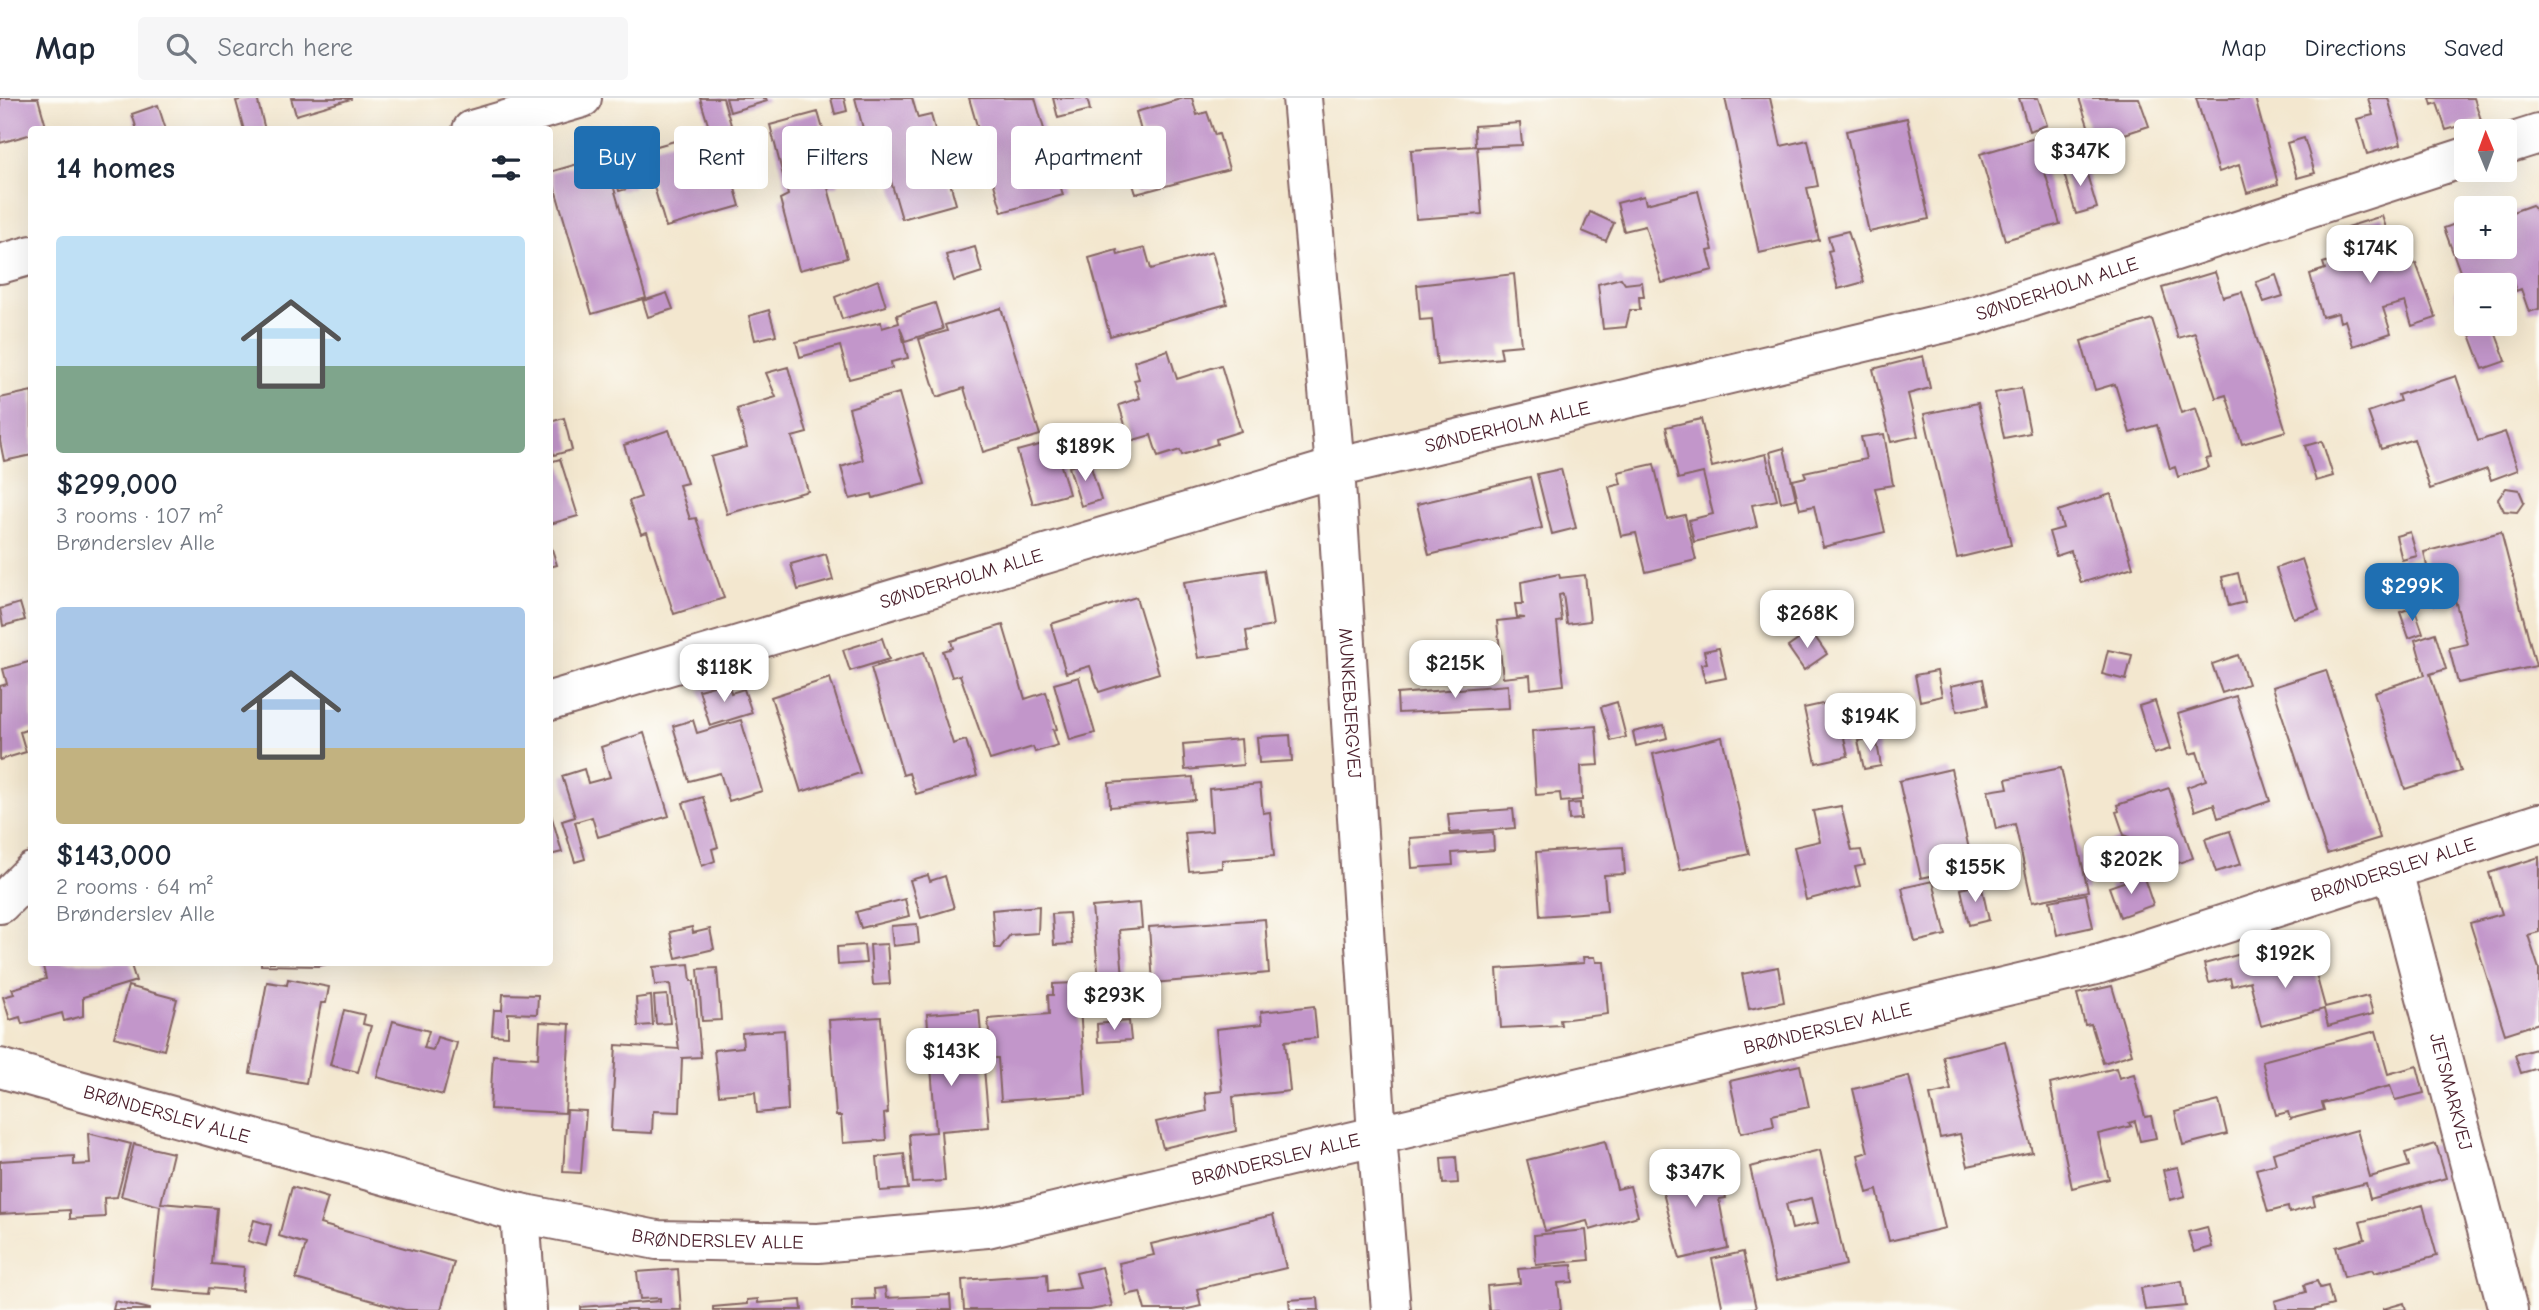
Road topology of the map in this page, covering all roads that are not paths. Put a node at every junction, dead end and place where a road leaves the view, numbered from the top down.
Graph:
1 (582, 98) edge
2 (1301, 98) edge
3 (486, 126) edge
4 (2539, 134) edge
5 (2517, 141) edge
6 (2454, 161) edge
7 (28, 256) edge
8 (0, 264) edge
9 (1335, 468) junction
10 (553, 700) edge
11 (2539, 823) edge
12 (2393, 871) junction
13 (28, 876) edge
14 (0, 904) edge
15 (0, 1068) edge
16 (1377, 1135) junction
17 (520, 1213) junction
18 (527, 1310) edge
19 (1391, 1310) edge
20 (2508, 1310) edge

1 - 3 street
2 - 9 street, MUNKEBJERGVEJ
4 - 5 street
6 - 9 street, SØNDERHOLM ALLE
7 - 8 street
9 - 10 street, SØNDERHOLM ALLE
9 - 16 street, MUNKEBJERGVEJ
11 - 12 street, BRØNDERSLEV ALLE
12 - 16 street, BRØNDERSLEV ALLE
12 - 20 street, JETSMARKVEJ
13 - 14 street
15 - 17 street, BRØNDERSLEV ALLE
16 - 17 street, BRØNDERSLEV ALLE
16 - 19 street, MUNKEBJERGVEJ
17 - 18 street

